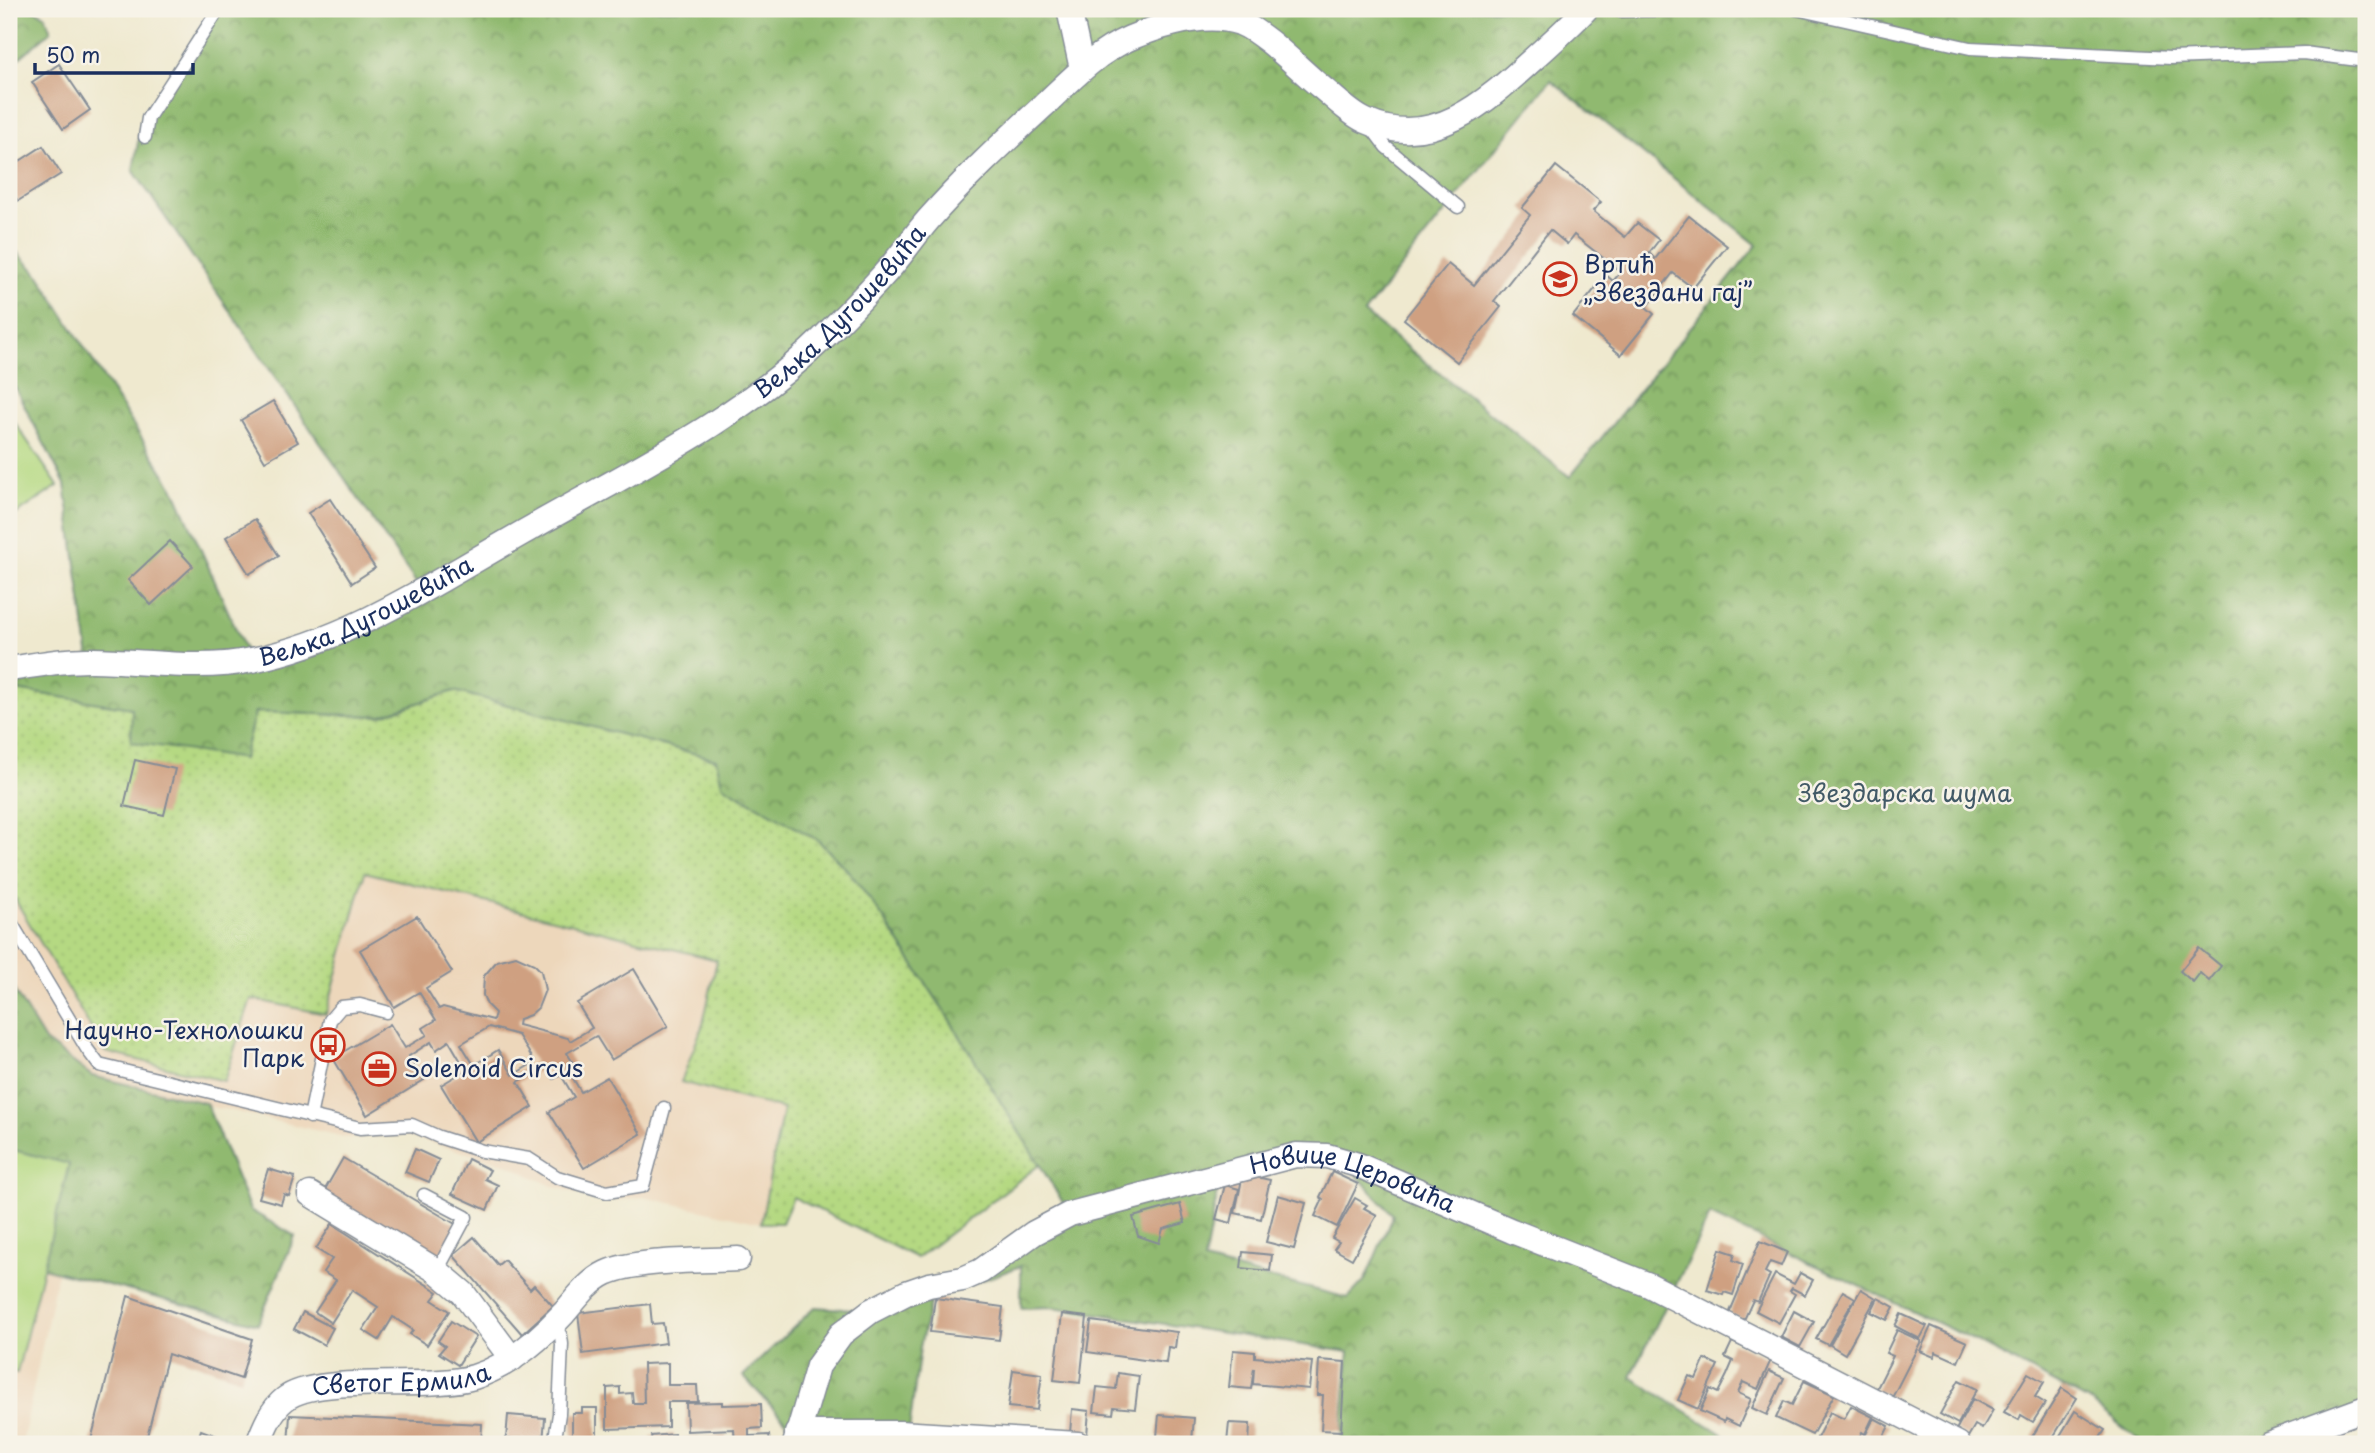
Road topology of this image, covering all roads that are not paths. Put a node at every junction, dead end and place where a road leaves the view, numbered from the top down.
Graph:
1 (219, 9) edge
2 (1069, 9) edge
3 (1586, 9) edge
4 (1616, 9) edge
5 (1717, 9) edge
6 (1796, 9) edge
7 (1234, 15) edge
8 (2366, 61) edge
9 (1082, 69) junction
10 (1366, 121) junction
11 (145, 137) dead end
12 (1458, 208) dead end
13 (9, 669) edge
14 (9, 919) edge
15 (386, 1012) dead end
16 (664, 1108) dead end
17 (310, 1117) junction
18 (310, 1194) dead end
19 (424, 1195) dead end
20 (738, 1259) dead end
21 (437, 1271) junction
22 (554, 1324) junction
23 (512, 1359) junction
24 (2366, 1408) edge
25 (796, 1438) edge
26 (258, 1444) edge
27 (554, 1444) edge
28 (1078, 1444) edge
29 (1958, 1444) edge
30 (2268, 1444) edge

1 - 11 lane
2 - 9 street
3 - 10 street, Вељка Дугошевића
4 - 5 lane
6 - 8 lane
7 - 9 street, Вељка Дугошевића
7 - 10 street, Вељка Дугошевића
9 - 13 street, Вељка Дугошевића
10 - 12 lane
14 - 17 lane
15 - 17 lane
16 - 17 lane
18 - 21 street
19 - 21 lane
20 - 22 street, Светог Ермила
21 - 23 street
22 - 23 street, Светог Ермила
22 - 27 lane
23 - 26 street, Светог Ермила
24 - 30 street
25 - 28 street
25 - 29 street, Новице Церовића

